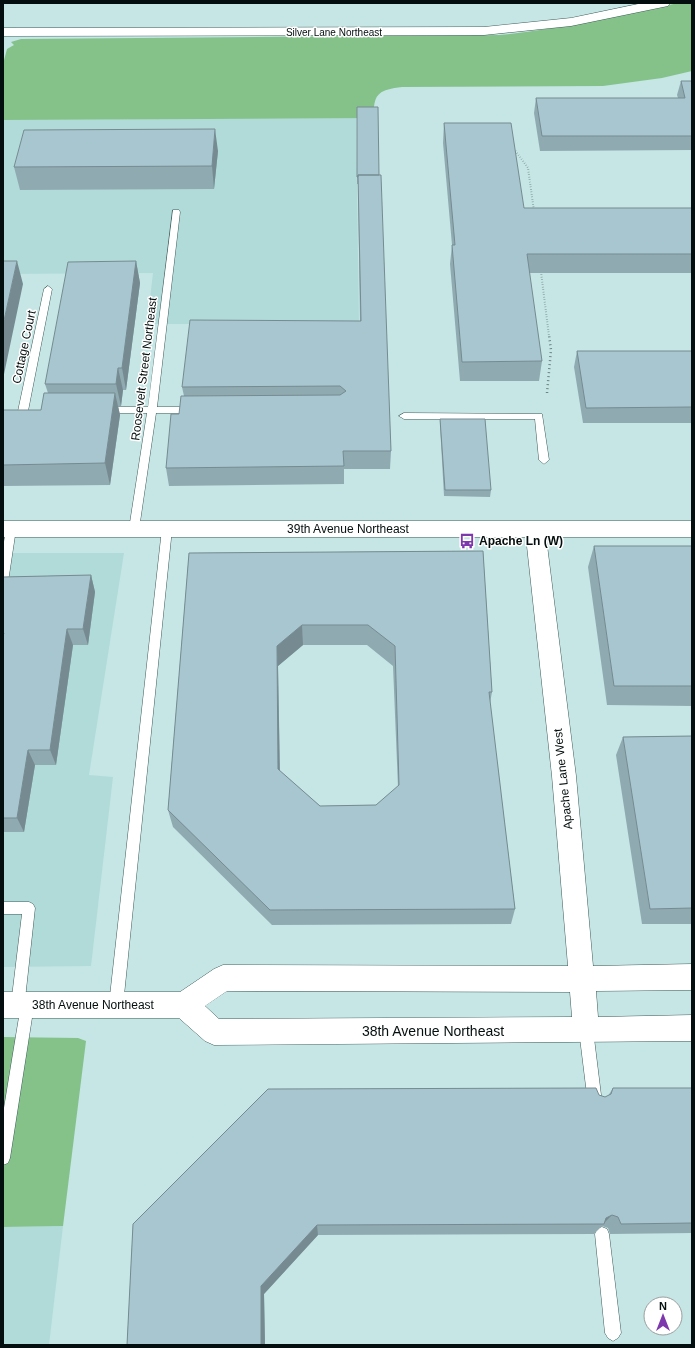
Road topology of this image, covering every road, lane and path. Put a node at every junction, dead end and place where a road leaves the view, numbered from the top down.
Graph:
1 (662, 3) edge
2 (3, 32) edge
3 (513, 148) edge
4 (176, 212) dead end
5 (534, 216) edge
6 (541, 271) edge
7 (48, 289) dead end
8 (547, 393) dead end
9 (24, 410) edge
10 (91, 410) edge
11 (152, 410) junction
12 (206, 410) edge
13 (404, 416) dead end
14 (544, 460) dead end
15 (7, 529) edge
16 (134, 529) junction
17 (167, 529) junction
18 (535, 529) junction
19 (692, 529) edge
20 (5, 583) edge
21 (3, 908) edge
22 (692, 977) edge
23 (581, 979) junction
24 (16, 1005) edge
25 (116, 1005) junction
26 (184, 1005) junction
27 (692, 1028) edge
28 (586, 1030) junction
29 (595, 1103) edge
30 (3, 1158) edge
31 (602, 1234) edge
32 (613, 1333) dead end

1 - 2 street, Silver Lane Northeast
3 - 5 path
4 - 11 lane, Roosevelt Street Northeast
6 - 8 path
7 - 9 lane, Cottage Court
10 - 11 lane
11 - 12 lane
11 - 16 lane, Roosevelt Street Northeast
13 - 14 lane
15 - 16 street, 39th Avenue Northeast
15 - 20 lane
16 - 17 street, 39th Avenue Northeast
17 - 18 street, 39th Avenue Northeast
17 - 25 lane
18 - 19 street, 39th Avenue Northeast
18 - 23 street, Apache Lane West
21 - 24 lane
22 - 23 street
23 - 26 street
23 - 28 street, Apache Lane West
24 - 25 street, 38th Avenue Northeast
24 - 30 lane
25 - 26 street, 38th Avenue Northeast
26 - 28 street, 38th Avenue Northeast
27 - 28 street, 38th Avenue Northeast
28 - 29 lane
31 - 32 lane

